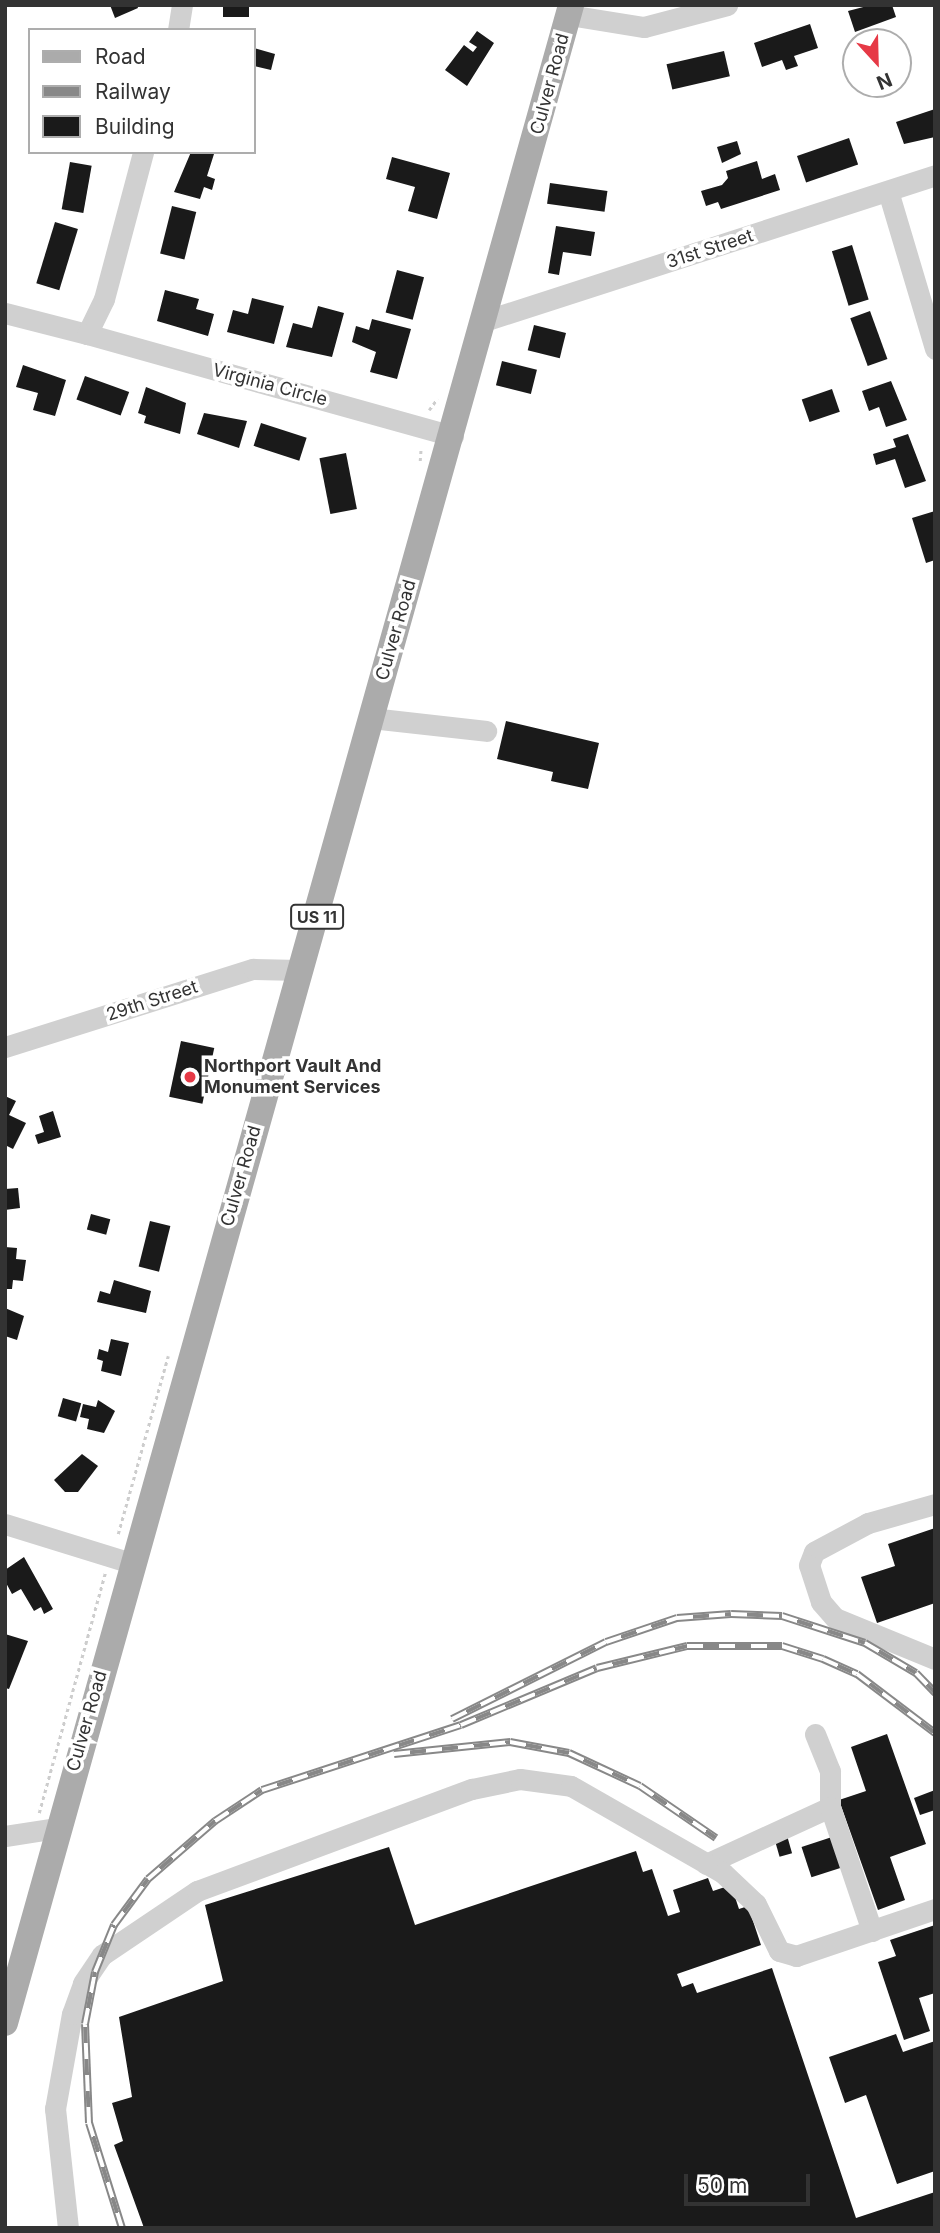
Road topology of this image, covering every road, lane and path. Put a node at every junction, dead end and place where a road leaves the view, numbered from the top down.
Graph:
1 (182, 5) edge
2 (727, 5) edge
3 (570, 10) edge
4 (178, 28) edge
5 (142, 154) edge
6 (935, 175) edge
7 (888, 191) junction
8 (5, 313) edge
9 (484, 321) junction
10 (87, 334) junction
11 (935, 349) edge
12 (453, 436) junction
13 (371, 718) junction
14 (486, 731) dead end
15 (300, 970) junction
16 (5, 1047) edge
17 (935, 1504) edge
18 (5, 1524) edge
19 (131, 1563) junction
20 (935, 1659) edge
21 (815, 1734) dead end
22 (830, 1807) junction
23 (57, 1828) junction
24 (5, 1836) edge
25 (706, 1864) junction
26 (935, 1909) edge
27 (872, 1931) junction
28 (5, 2023) edge
29 (68, 2228) edge

1 - 4 street
2 - 3 street
3 - 9 main road, Culver Road / US 11
5 - 10 street
6 - 7 street, 31st Street
7 - 9 street, 31st Street
7 - 11 street
8 - 10 street, Virginia Circle
9 - 12 main road, Culver Road / US 11
10 - 12 street, Virginia Circle
12 - 13 main road, Culver Road / US 11
13 - 14 street
13 - 15 main road, Culver Road / US 11
15 - 16 street, 29th Street
15 - 19 main road, Culver Road / US 11
17 - 20 street
18 - 19 street
19 - 23 main road, Culver Road / US 11
21 - 22 street
22 - 25 street
22 - 27 street
23 - 24 street
23 - 28 main road, Culver Road / US 11
25 - 27 street
25 - 29 street
26 - 27 street

